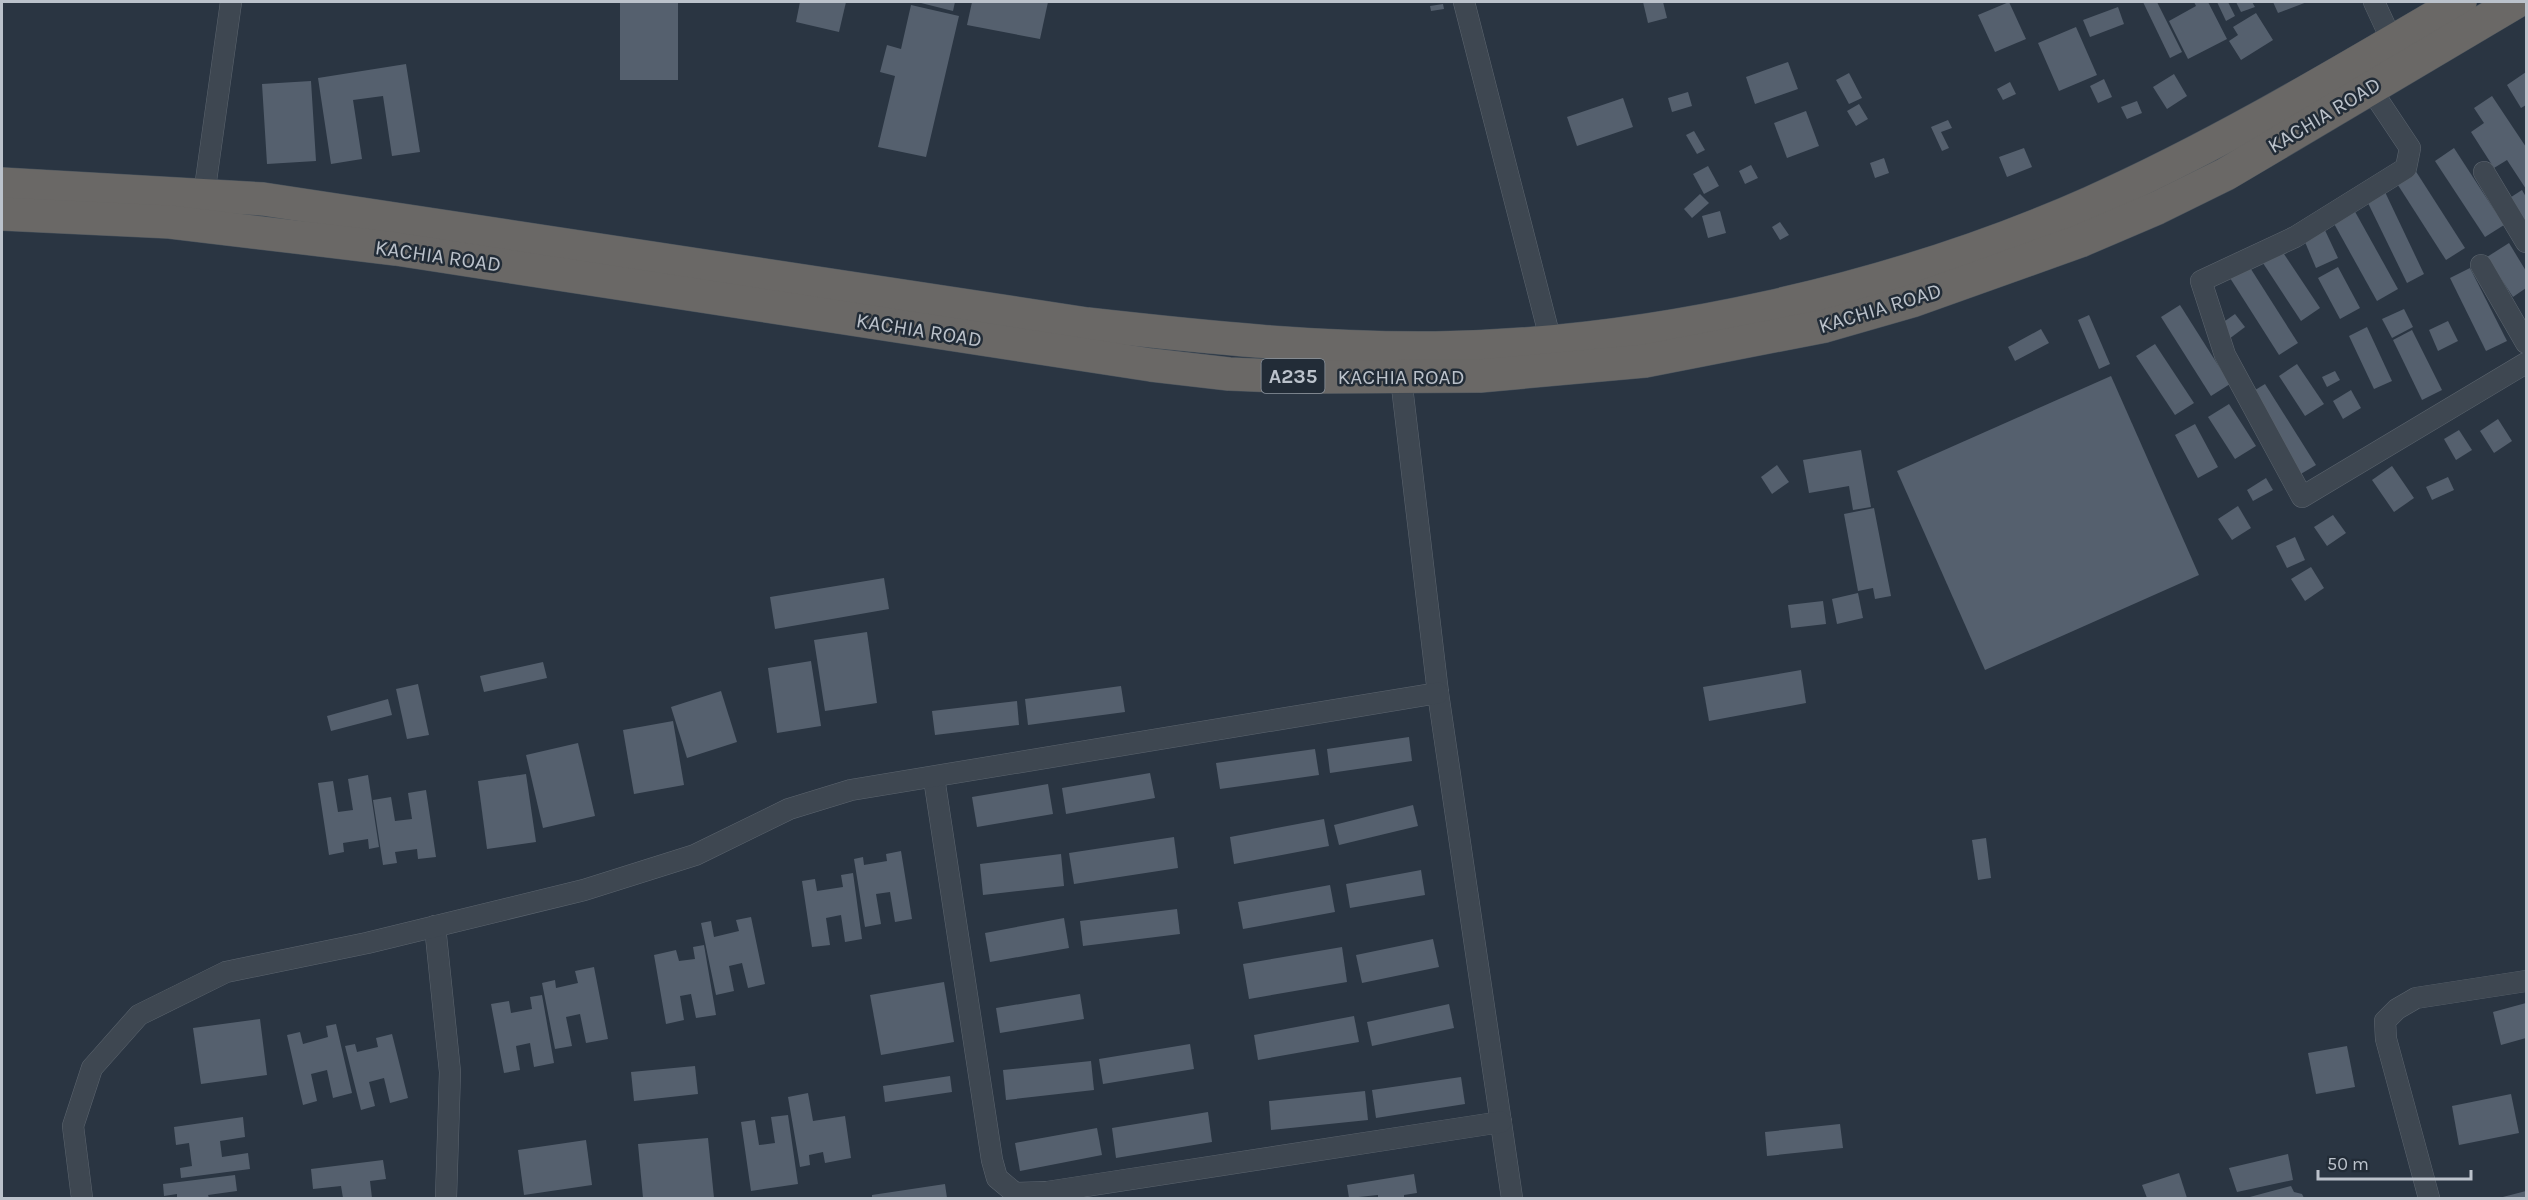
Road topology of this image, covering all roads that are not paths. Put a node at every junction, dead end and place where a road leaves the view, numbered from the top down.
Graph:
1 (231, 2) edge
2 (1464, 2) edge
3 (2374, 2) edge
4 (2460, 2) edge
5 (2516, 2) edge
6 (2392, 41) junction
7 (2370, 88) junction
8 (2484, 172) dead end
9 (2, 184) edge
10 (204, 195) junction
11 (2, 214) edge
12 (2526, 242) edge
13 (2481, 266) dead end
14 (1551, 342) junction
15 (2526, 343) edge
16 (2526, 363) edge
17 (1401, 378) junction
18 (1438, 693) junction
19 (934, 778) junction
20 (435, 926) junction
21 (2526, 981) edge
22 (1501, 1122) junction
23 (82, 1198) edge
24 (446, 1198) edge
25 (1512, 1198) edge
26 (2429, 1198) edge

1 - 10 street
2 - 14 street
3 - 6 street
4 - 6 highway, KACHIA ROAD / A235
5 - 7 highway, KACHIA ROAD / A235
6 - 14 highway, KACHIA ROAD / A235
7 - 16 street
7 - 17 highway, KACHIA ROAD / A235
8 - 12 street
9 - 10 highway, KACHIA ROAD / A235
10 - 14 highway, KACHIA ROAD / A235
11 - 17 highway, KACHIA ROAD / A235
13 - 15 street
17 - 18 street
18 - 19 street
18 - 22 street
19 - 20 street
19 - 22 street
20 - 23 street
20 - 24 street
21 - 26 street
22 - 25 street

